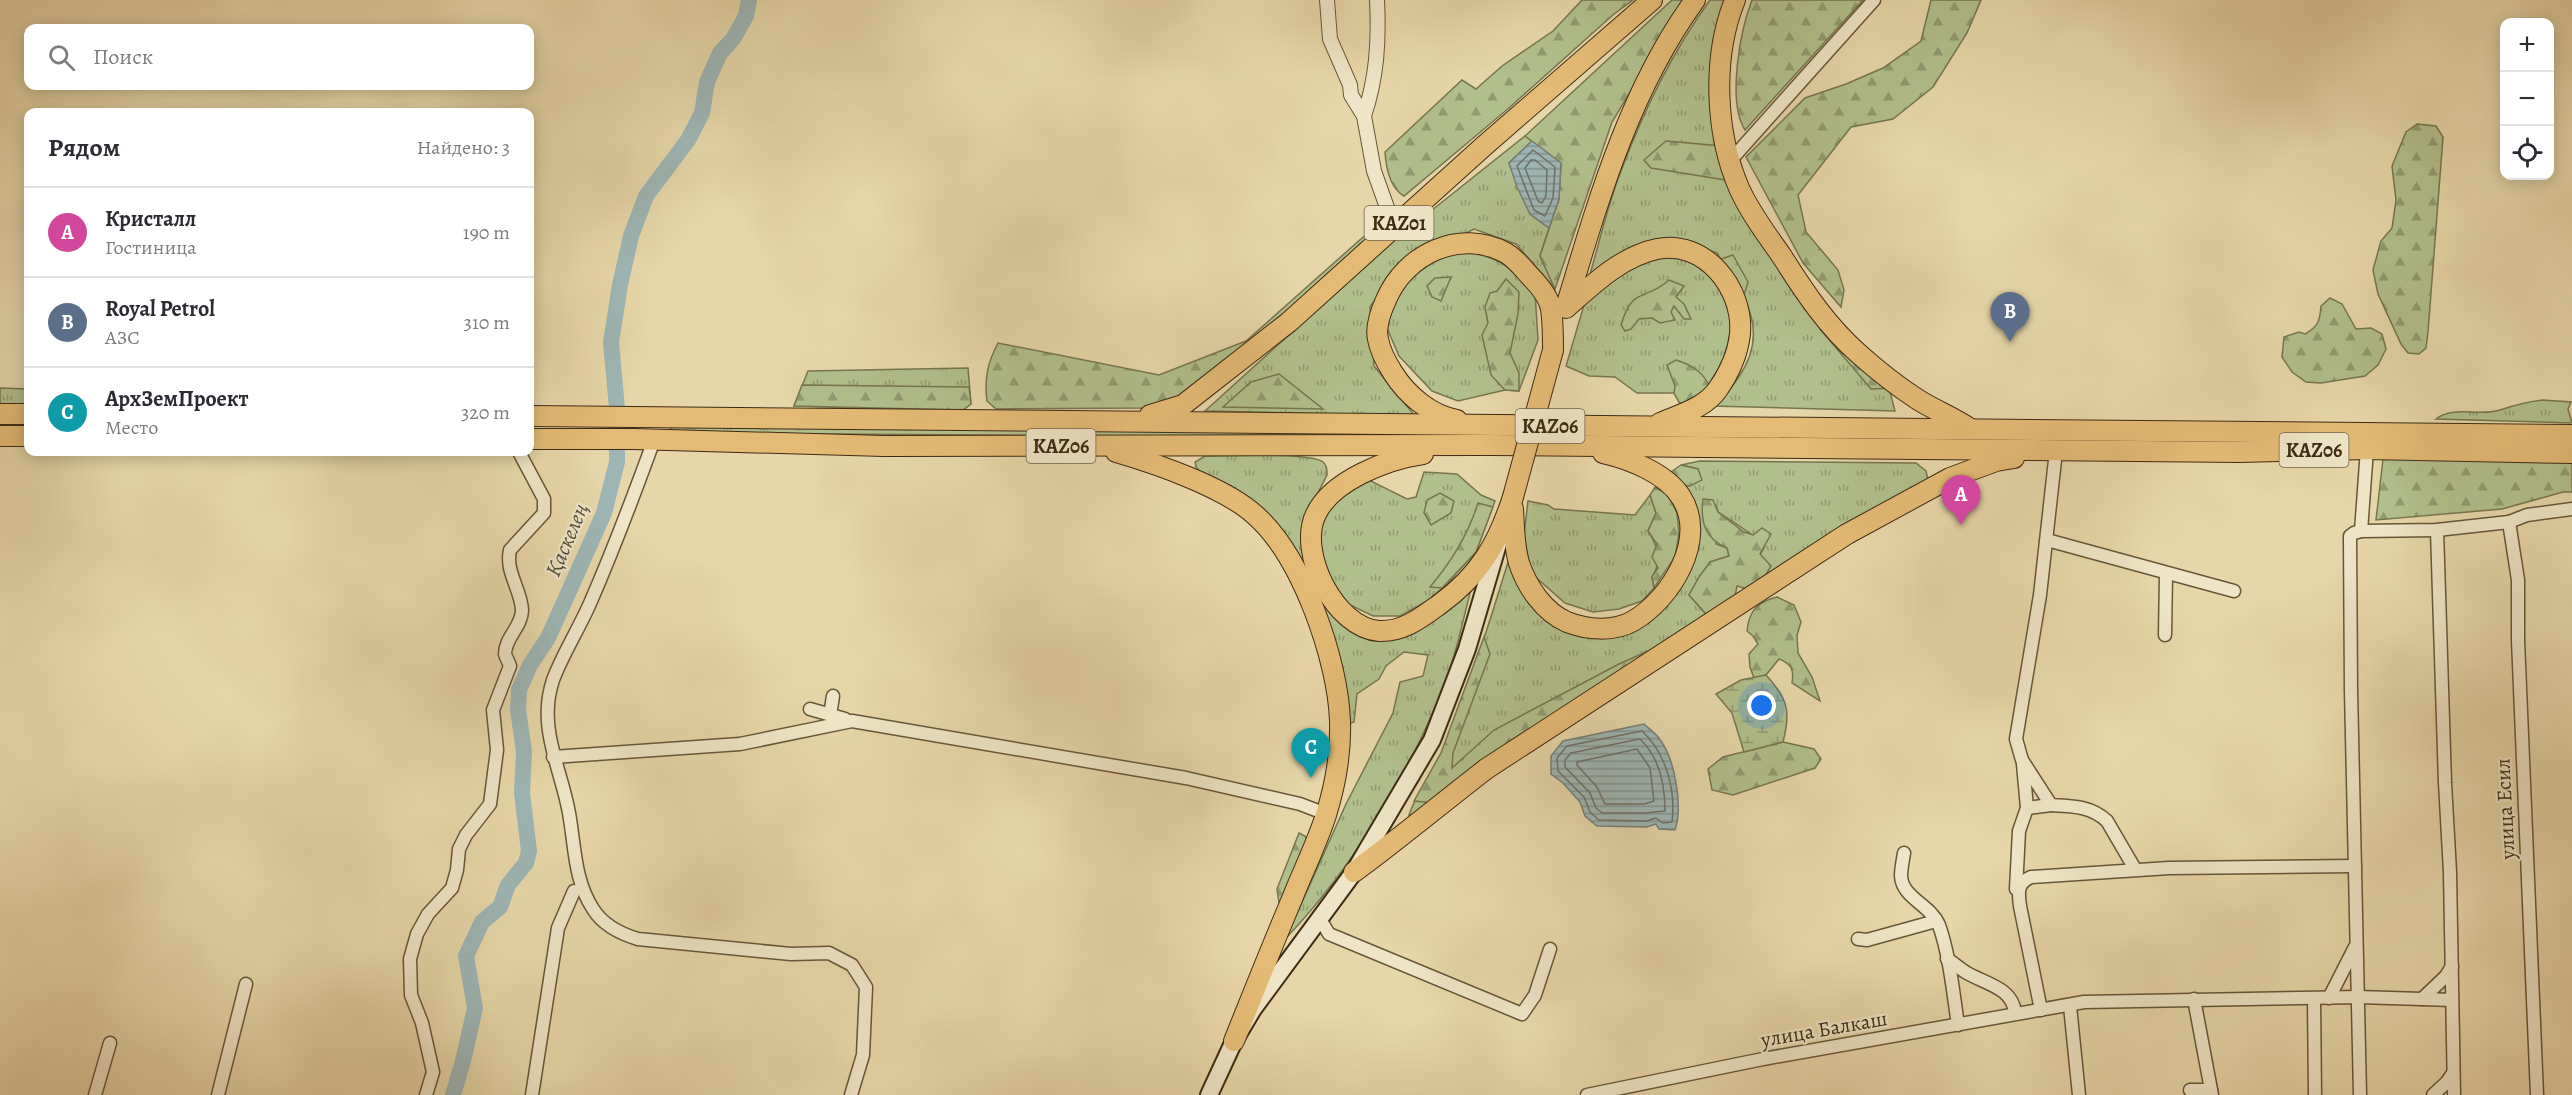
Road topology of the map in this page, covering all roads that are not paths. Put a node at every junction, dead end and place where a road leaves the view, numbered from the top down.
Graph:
1 (1327, 0) edge
2 (1377, 0) edge
3 (1652, 0) edge
4 (1695, 0) edge
5 (1735, 0) edge
6 (1874, 0) edge
7 (1364, 116) junction
8 (1730, 161) junction
9 (1394, 227) junction
10 (1566, 308) junction
11 (1553, 350) junction
12 (0, 414) edge
13 (24, 414) edge
14 (534, 416) edge
15 (1130, 420) junction
16 (1652, 427) junction
17 (1969, 428) junction
18 (2160, 431) junction
19 (1491, 435) junction
20 (2572, 435) edge
21 (0, 436) edge
22 (24, 436) edge
23 (534, 439) edge
24 (654, 440) junction
25 (1066, 446) junction
26 (1571, 446) junction
27 (2367, 449) junction
28 (2056, 451) junction
29 (2157, 452) junction
30 (2572, 453) edge
31 (521, 456) edge
32 (1513, 497) junction
33 (2572, 509) edge
34 (2510, 522) junction
35 (2437, 530) junction
36 (2361, 531) junction
37 (1502, 532) junction
38 (2047, 540) junction
39 (2166, 574) junction
40 (2234, 591) dead end
41 (2165, 635) dead end
42 (832, 696) dead end
43 (810, 709) dead end
44 (830, 715) junction
45 (852, 721) junction
46 (553, 757) junction
47 (2022, 760) junction
48 (2051, 805) junction
49 (2027, 808) junction
50 (1326, 814) junction
51 (1904, 853) dead end
52 (2355, 866) junction
53 (2135, 869) junction
54 (1354, 872) junction
55 (2017, 876) junction
56 (2031, 877) junction
57 (574, 891) dead end
58 (2019, 895) junction
59 (1320, 919) junction
60 (1936, 921) junction
61 (1858, 939) dead end
62 (2357, 943) junction
63 (1550, 949) dead end
64 (1947, 959) junction
65 (2452, 966) junction
66 (246, 984) dead end
67 (2358, 997) junction
68 (2329, 998) junction
69 (2194, 999) junction
70 (2314, 999) junction
71 (2422, 999) junction
72 (2452, 1000) junction
73 (2070, 1006) junction
74 (2041, 1010) junction
75 (2015, 1013) junction
76 (1958, 1025) junction
77 (1233, 1041) junction
78 (110, 1043) dead end
79 (2453, 1073) junction
80 (2190, 1090) dead end
81 (2212, 1092) edge
82 (94, 1095) edge
83 (218, 1095) edge
84 (426, 1095) edge
85 (532, 1095) edge
86 (851, 1095) edge
87 (1209, 1095) edge
88 (1587, 1095) edge
89 (2079, 1095) edge
90 (2315, 1095) edge
91 (2360, 1095) edge
92 (2433, 1095) edge
93 (2454, 1095) edge
94 (2537, 1095) edge

1 - 7 street
2 - 7 street
3 - 9 highway, KАZ01
4 - 10 highway
5 - 8 highway
6 - 8 street
7 - 9 street
8 - 17 highway
9 - 15 highway, KАZ01
10 - 11 highway
10 - 16 highway
11 - 19 highway
11 - 32 highway, bridge
12 - 13 highway
14 - 15 highway, KАZ06
15 - 19 highway, KАZ06
16 - 17 highway, KАZ06
16 - 19 highway, KАZ06
17 - 18 highway, KАZ06
18 - 20 highway, KАZ06
18 - 29 highway
19 - 25 highway, KАZ06
19 - 26 highway, KАZ06
19 - 37 highway
21 - 22 highway
23 - 24 highway, KАZ06
24 - 25 highway, KАZ06
24 - 46 street
25 - 50 highway
26 - 28 highway, KАZ06
26 - 32 highway
27 - 29 highway, KАZ06
27 - 30 highway, KАZ06
27 - 36 street
28 - 29 highway, KАZ06
28 - 38 street
28 - 54 highway
31 - 84 street
32 - 37 highway
33 - 34 street
34 - 35 street
34 - 94 street, улица Есил
35 - 36 street
35 - 65 street
36 - 52 street
37 - 54 main road
38 - 39 street
38 - 47 street
39 - 40 street
39 - 41 street
42 - 44 street
43 - 44 street
44 - 45 street
45 - 46 street
45 - 50 street
46 - 86 street
47 - 48 street
47 - 49 street
48 - 49 street
48 - 53 street
49 - 55 street
50 - 77 highway
51 - 60 street
52 - 53 street
52 - 62 street
53 - 56 street
54 - 59 main road
55 - 56 street
55 - 58 street
56 - 58 street
57 - 85 street
58 - 74 street
59 - 63 street
59 - 77 main road
60 - 61 street
60 - 64 street
62 - 67 street
62 - 68 street
64 - 75 street
64 - 76 street
65 - 71 street
65 - 72 street
66 - 83 street
67 - 68 street, улица Балкаш
67 - 71 street, улица Балкаш
67 - 91 street
68 - 70 street, улица Балкаш
69 - 70 street, улица Балкаш
69 - 73 street, улица Балкаш
69 - 81 street
70 - 90 street
71 - 72 street, улица Балкаш
72 - 79 street
73 - 74 street, улица Балкаш
73 - 89 street
74 - 75 street, улица Балкаш
75 - 76 street, улица Балкаш
76 - 88 street, улица Балкаш
77 - 87 main road
78 - 82 street
79 - 92 street
79 - 93 street
80 - 81 street

